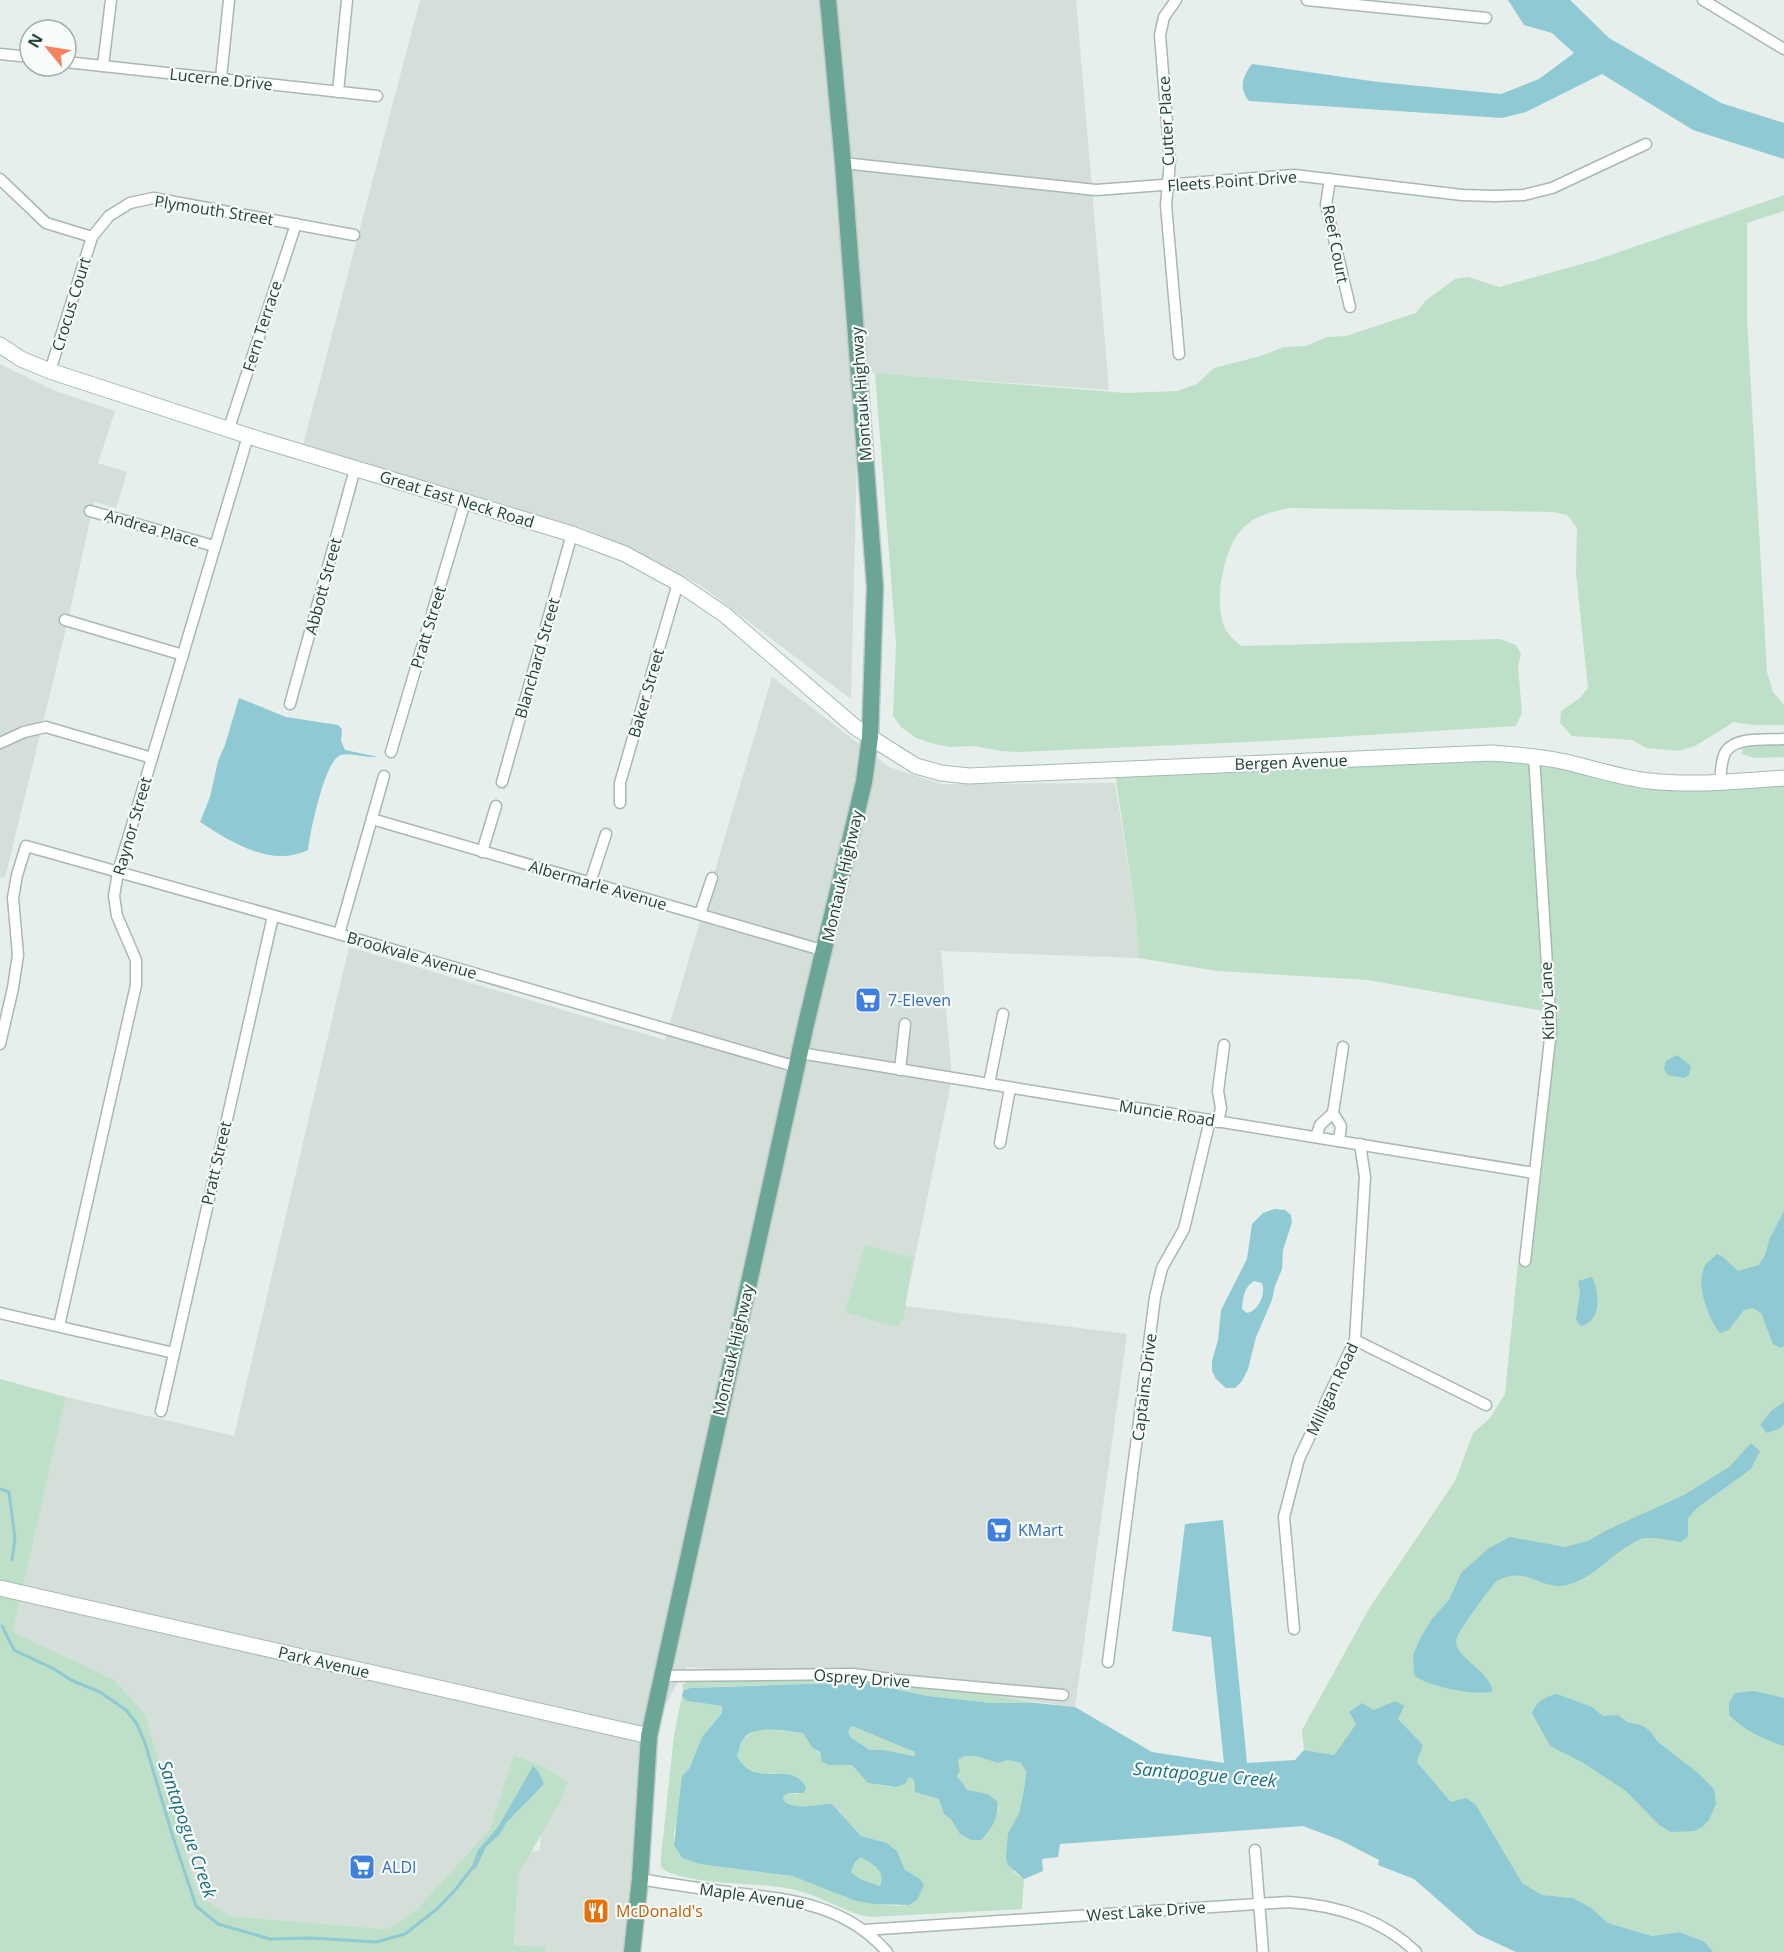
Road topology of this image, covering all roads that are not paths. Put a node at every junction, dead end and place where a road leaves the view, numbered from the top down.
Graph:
1 (111, 0) edge
2 (229, 0) edge
3 (347, 0) edge
4 (828, 0) edge
5 (1176, 0) edge
6 (1307, 0) edge
7 (1704, 0) edge
8 (1486, 18) dead end
9 (1784, 49) edge
10 (0, 54) edge
11 (18, 56) edge
12 (78, 63) edge
13 (103, 66) junction
14 (221, 78) junction
15 (338, 92) junction
16 (376, 96) dead end
17 (1646, 144) dead end
18 (843, 163) junction
19 (0, 179) edge
20 (1330, 179) junction
21 (1168, 185) junction
22 (296, 224) junction
23 (354, 235) dead end
24 (92, 237) junction
25 (1350, 307) dead end
26 (0, 345) edge
27 (1179, 354) dead end
28 (50, 371) junction
29 (229, 428) junction
30 (248, 435) junction
31 (355, 469) junction
32 (465, 502) junction
33 (90, 510) dead end
34 (572, 534) junction
35 (214, 546) junction
36 (678, 583) junction
37 (66, 620) dead end
38 (183, 655) junction
39 (290, 704) dead end
40 (870, 737) junction
41 (1784, 739) edge
42 (0, 743) edge
43 (391, 752) dead end
44 (1534, 756) junction
45 (152, 758) junction
46 (384, 776) dead end
47 (1784, 778) edge
48 (502, 782) dead end
49 (1720, 782) junction
50 (620, 803) dead end
51 (496, 806) dead end
52 (372, 819) junction
53 (606, 834) dead end
54 (482, 852) junction
55 (118, 872) junction
56 (712, 878) dead end
57 (590, 883) junction
58 (700, 914) junction
59 (273, 916) junction
60 (339, 934) junction
61 (825, 951) junction
62 (1003, 1014) dead end
63 (905, 1024) dead end
64 (0, 1044) edge
65 (1224, 1045) dead end
66 (1343, 1047) dead end
67 (799, 1060) junction
68 (900, 1070) junction
69 (989, 1084) junction
70 (1010, 1088) junction
71 (1333, 1113) junction
72 (1214, 1121) junction
73 (1316, 1137) junction
74 (1339, 1141) junction
75 (1000, 1143) dead end
76 (1360, 1144) junction
77 (1534, 1173) junction
78 (1525, 1261) dead end
79 (0, 1313) edge
80 (59, 1326) junction
81 (1355, 1340) junction
82 (174, 1353) junction
83 (1486, 1405) dead end
84 (161, 1411) dead end
85 (0, 1588) edge
86 (1293, 1629) dead end
87 (1108, 1662) dead end
88 (661, 1676) junction
89 (1063, 1695) dead end
90 (649, 1736) junction
91 (1255, 1850) dead end
92 (640, 1879) junction
93 (1259, 1903) junction
94 (864, 1930) junction
95 (632, 1952) edge
96 (887, 1952) edge
97 (1263, 1952) edge
98 (1416, 1952) edge

1 - 13 street
2 - 14 street
3 - 15 street
4 - 18 main road, Montauk Highway
5 - 21 street, Cutter Place
6 - 8 street
7 - 9 street
10 - 11 street
12 - 13 street, Lucerne Drive
13 - 14 street, Lucerne Drive
14 - 15 street, Lucerne Drive
15 - 16 street, Lucerne Drive
17 - 20 street, Fleets Point Drive
18 - 21 street, Fleets Point Drive
18 - 40 main road, Montauk Highway
19 - 24 street
20 - 21 street, Fleets Point Drive
20 - 25 street, Reef Court
21 - 27 street, Cutter Place
22 - 23 street, Plymouth Street
22 - 24 street, Plymouth Street
22 - 29 street, Fern Terrace
24 - 28 street, Crocus Court
26 - 28 main road, Great East Neck Road
28 - 29 main road, Great East Neck Road
29 - 30 main road, Great East Neck Road
30 - 31 main road, Great East Neck Road
30 - 35 street, Raynor Street
31 - 32 main road, Great East Neck Road
31 - 39 street, Abbott Street
32 - 34 main road, Great East Neck Road
32 - 43 street, Pratt Street
33 - 35 street, Andrea Place
34 - 36 main road, Great East Neck Road
34 - 48 street, Blanchard Street
35 - 38 street, Raynor Street
36 - 40 main road, Great East Neck Road
36 - 50 street, Baker Street
37 - 38 street
38 - 45 street, Raynor Street
40 - 44 main road, Bergen Avenue
40 - 61 main road, Montauk Highway
41 - 49 street
42 - 45 street
44 - 49 main road, Bergen Avenue
44 - 77 street, Kirby Lane
45 - 55 street, Raynor Street
46 - 52 street
47 - 49 main road, Bergen Avenue
51 - 54 street
52 - 54 street, Albermarle Avenue
52 - 60 street
53 - 57 street
54 - 57 street, Albermarle Avenue
55 - 59 street, Brookvale Avenue
55 - 64 street, Brookvale Avenue
55 - 80 street, Raynor Street
56 - 58 street
57 - 58 street, Albermarle Avenue
58 - 61 street, Albermarle Avenue
59 - 60 street, Brookvale Avenue
59 - 82 street, Pratt Street
60 - 67 street, Brookvale Avenue
61 - 67 main road, Montauk Highway
62 - 69 street
63 - 68 street
65 - 72 street, Captains Drive
66 - 71 street
67 - 68 street, Muncie Road
67 - 88 main road, Montauk Highway
68 - 69 street, Muncie Road
69 - 70 street, Muncie Road
70 - 72 street, Muncie Road
70 - 75 street
71 - 73 street
71 - 74 street
72 - 73 street, Muncie Road
72 - 87 street, Captains Drive
73 - 74 street, Muncie Road
74 - 76 street, Muncie Road
76 - 77 street, Muncie Road
76 - 81 street, Milligan Road
77 - 78 street, Kirby Lane
79 - 80 street
80 - 82 street
81 - 83 street
81 - 86 street, Milligan Road
82 - 84 street, Pratt Street
85 - 90 main road, Park Avenue
88 - 89 street, Osprey Drive
88 - 90 main road, Montauk Highway
90 - 92 main road, Montauk Highway
91 - 93 street
92 - 94 street, Maple Avenue
92 - 95 main road, Montauk Highway
93 - 94 street, West Lake Drive
93 - 97 street
93 - 98 street, West Lake Drive
94 - 96 street, Maple Avenue

